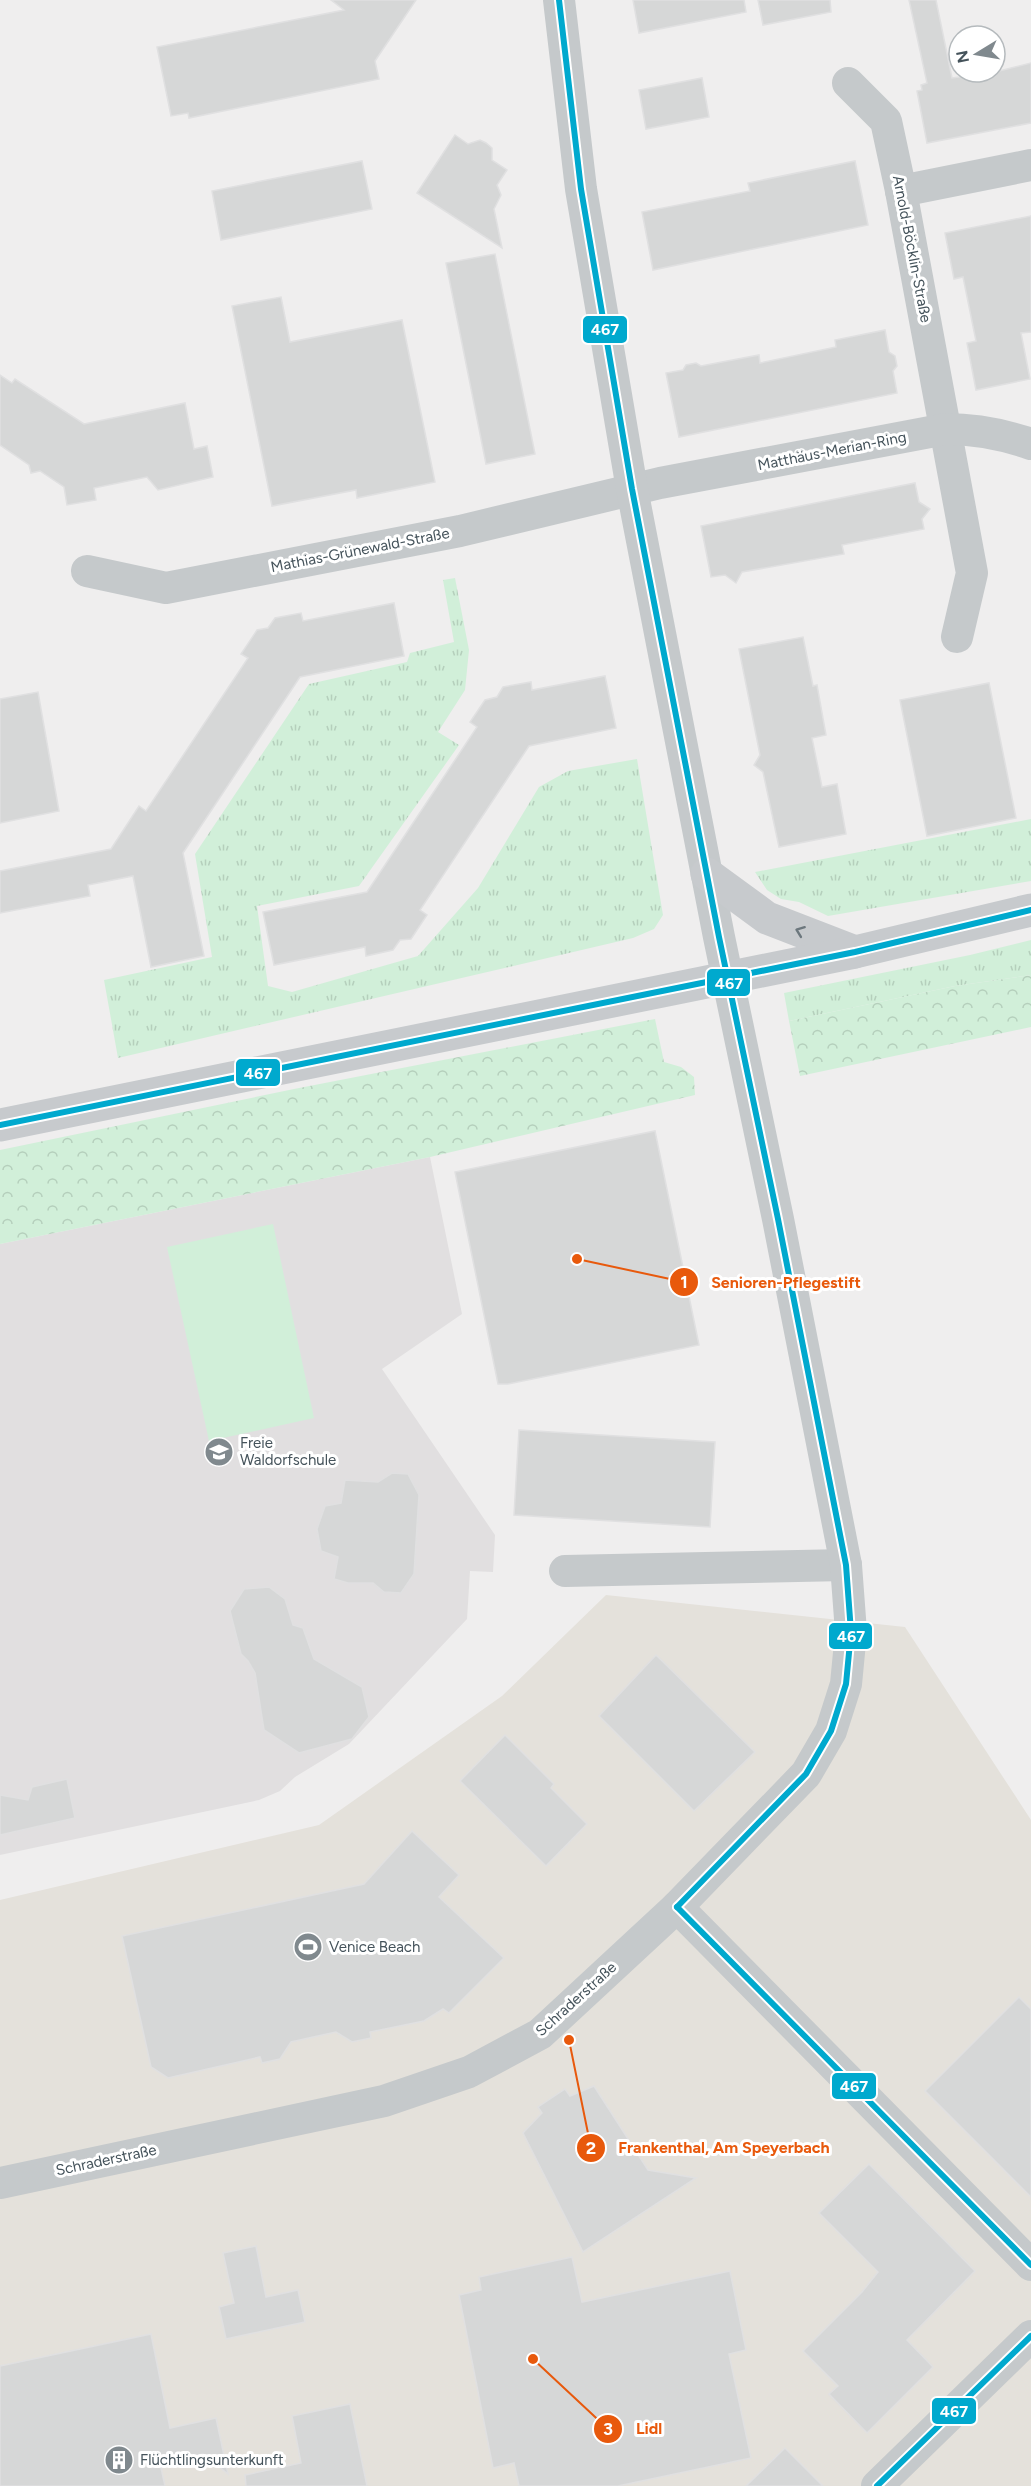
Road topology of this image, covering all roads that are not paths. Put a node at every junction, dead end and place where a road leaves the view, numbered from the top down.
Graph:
1 (559, 0) edge
2 (848, 83) dead end
3 (1031, 165) edge
4 (901, 191) junction
5 (946, 429) junction
6 (1031, 444) edge
7 (632, 489) junction
8 (87, 571) dead end
9 (957, 637) dead end
10 (707, 874) junction
11 (1031, 910) edge
12 (855, 952) junction
13 (728, 978) junction
14 (0, 1125) edge
15 (846, 1565) junction
16 (566, 1571) dead end
17 (677, 1907) junction
18 (0, 2183) edge
19 (1031, 2265) edge
20 (1031, 2336) edge
21 (877, 2486) edge

1 - 7 street, Schraderstraße
2 - 4 street, Arnold-Böcklin-Straße
3 - 4 street
4 - 5 street, Arnold-Böcklin-Straße
5 - 6 street, Matthäus-Merian-Ring
5 - 7 street, Matthäus-Merian-Ring
5 - 9 street, Arnold-Böcklin-Straße
7 - 8 street, Mathias-Grünewald-Straße
7 - 10 street, Schraderstraße
12 -> 10 street
10 - 13 street, Schraderstraße
11 - 12 street
12 - 13 street
13 - 14 street
13 - 15 street, Schraderstraße
15 - 16 street
15 - 17 street, Schraderstraße
17 - 18 street, Schraderstraße
17 - 19 street
20 - 21 street

